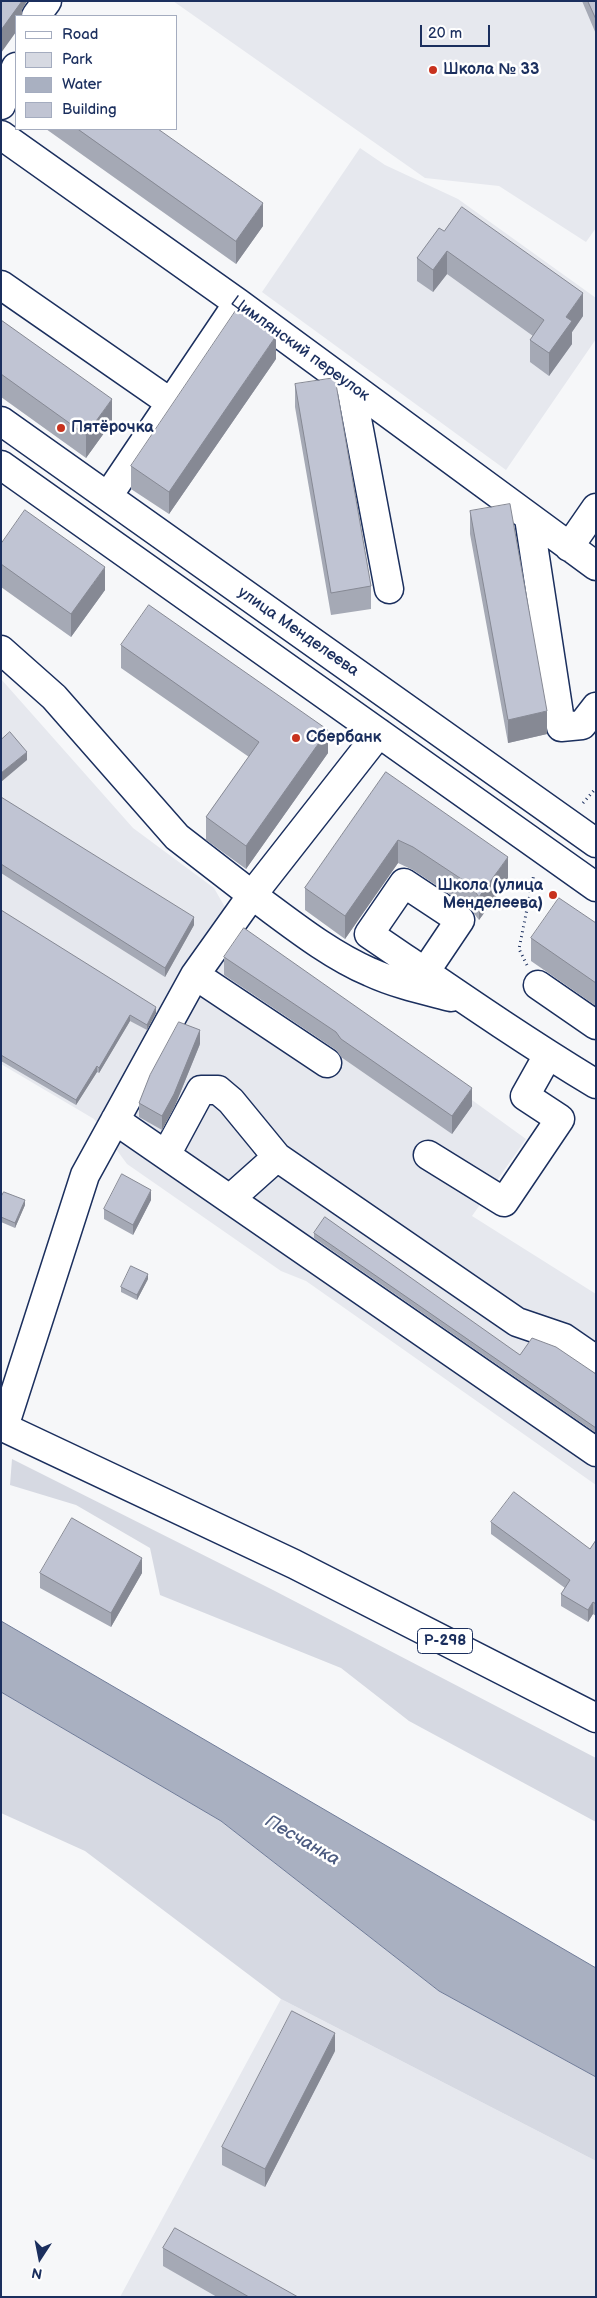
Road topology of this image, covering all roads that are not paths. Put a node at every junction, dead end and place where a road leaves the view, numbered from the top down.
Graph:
1 (47, 1) edge
2 (37, 15) edge
3 (15, 70) edge
4 (1, 105) edge
5 (1, 136) edge
6 (1, 285) edge
7 (238, 303) junction
8 (351, 387) junction
9 (171, 403) junction
10 (1, 420) edge
11 (4, 472) edge
12 (108, 496) junction
13 (596, 508) edge
14 (530, 518) junction
15 (569, 547) junction
16 (596, 566) edge
17 (389, 589) dead end
18 (1, 650) edge
19 (596, 707) edge
20 (379, 733) junction
21 (596, 843) edge
22 (596, 887) edge
23 (252, 894) junction
24 (425, 972) dead end
25 (194, 975) junction
26 (538, 985) road end
27 (469, 1002) junction
28 (596, 1025) edge
29 (548, 1055) junction
30 (327, 1063) dead end
31 (596, 1084) edge
32 (115, 1120) junction
33 (166, 1155) junction
34 (428, 1155) dead end
35 (277, 1157) junction
36 (230, 1199) junction
37 (596, 1360) edge
38 (2, 1427) edge
39 (596, 1452) edge
40 (596, 1718) edge

1 - 2 main road
3 - 4 main road
5 - 7 main road, Цимлянский переулок
6 - 9 main road
7 - 8 main road, Цимлянский переулок
7 - 9 main road
8 - 14 main road, Цимлянский переулок
8 - 17 main road
9 - 12 main road
10 - 12 main road, улица Менделеева
11 - 20 main road
12 - 21 main road, улица Менделеева
13 - 15 main road
14 - 15 main road, Цимлянский переулок
14 - 19 main road
15 - 16 main road, Цимлянский переулок
18 - 23 main road
20 - 22 main road
20 - 23 main road
23 - 25 main road
23 - 27 main road
24 - 27 main road
25 - 30 main road
25 - 32 main road
26 - 28 main road
27 - 29 main road
29 - 31 main road
29 - 34 main road
32 - 33 main road
32 - 38 main road
33 - 35 main road
33 - 36 main road
35 - 36 main road
35 - 37 main road
36 - 39 main road
38 - 40 main road, Р-298

